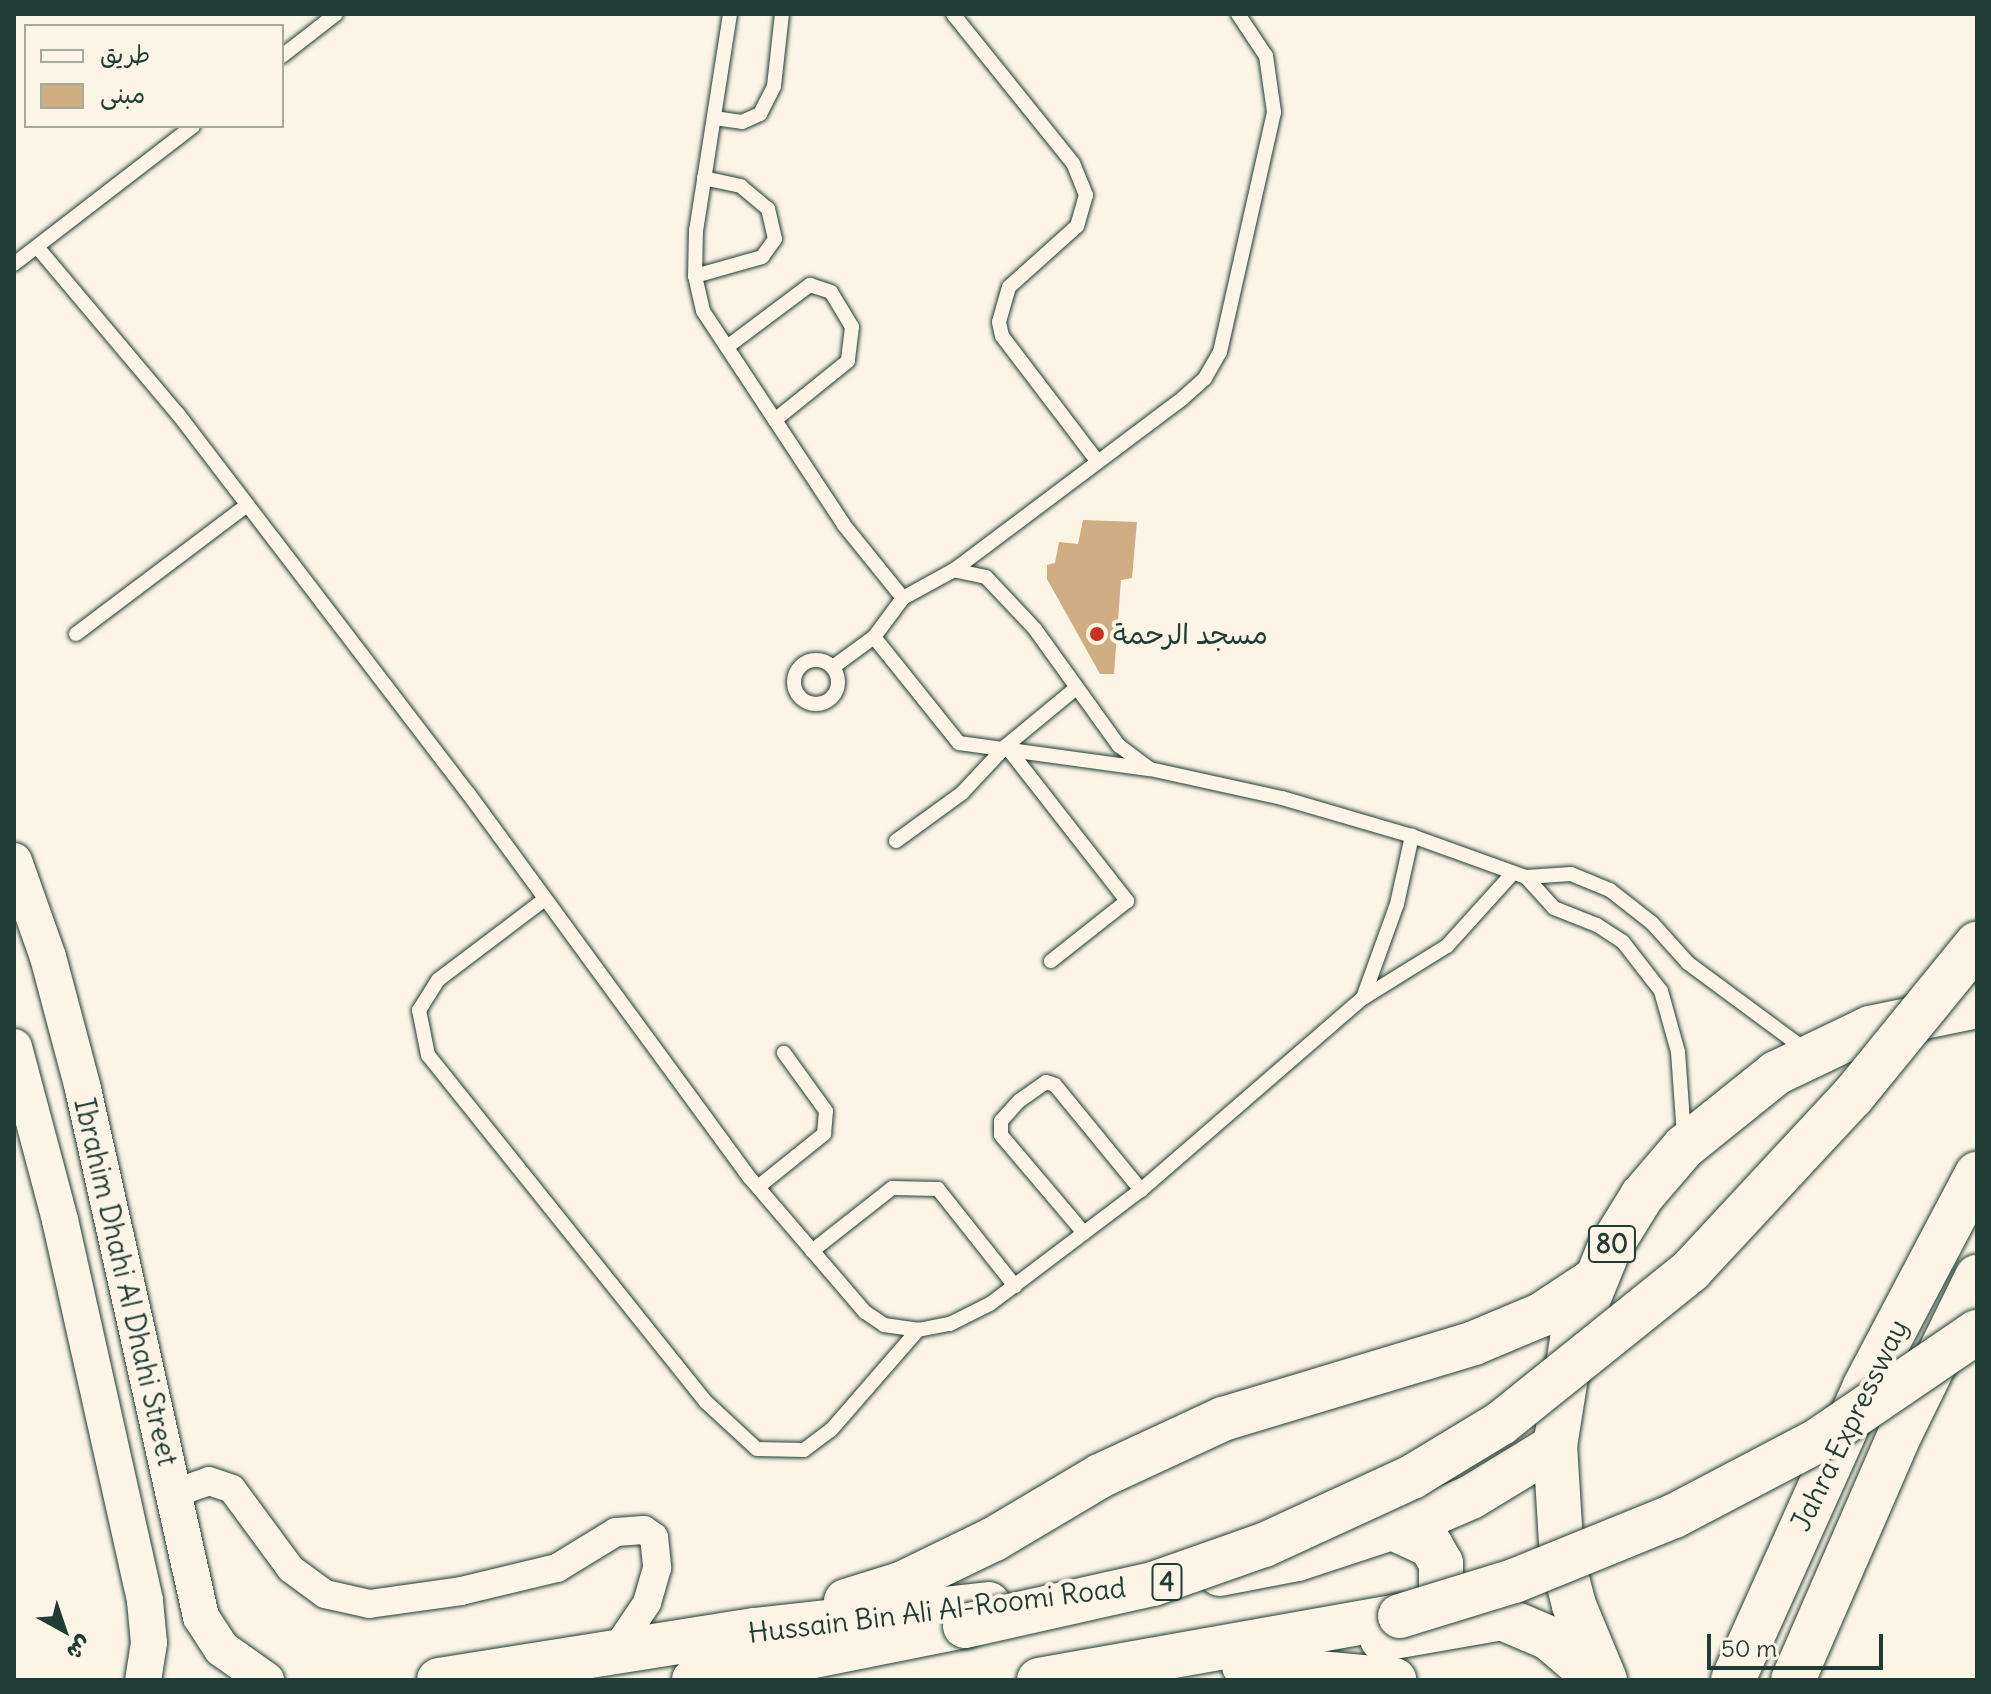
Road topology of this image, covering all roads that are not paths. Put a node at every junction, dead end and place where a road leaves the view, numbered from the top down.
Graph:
1 (336, 14) edge
2 (730, 14) edge
3 (782, 14) edge
4 (953, 14) edge
5 (1238, 14) edge
6 (284, 54) edge
7 (714, 118) junction
8 (190, 128) edge
9 (704, 178) junction
10 (38, 248) junction
11 (14, 264) edge
12 (695, 276) junction
13 (727, 347) junction
14 (775, 420) junction
15 (1098, 462) junction
16 (247, 505) junction
17 (954, 570) junction
18 (903, 598) junction
19 (76, 634) dead end
20 (874, 637) junction
21 (833, 667) dead end
22 (1075, 689) junction
23 (1006, 746) junction
24 (1150, 769) junction
25 (1412, 836) junction
26 (896, 841) dead end
27 (14, 861) edge
28 (1520, 875) junction
29 (545, 899) junction
30 (1977, 944) edge
31 (1051, 961) dead end
32 (1363, 998) junction
33 (1977, 1006) edge
34 (14, 1047) edge
35 (784, 1053) dead end
36 (1810, 1054) junction
37 (1684, 1147) junction
38 (1977, 1174) edge
39 (758, 1187) junction
40 (1141, 1190) junction
41 (1084, 1233) junction
42 (812, 1251) junction
43 (1977, 1277) edge
44 (1594, 1280) junction
45 (1015, 1286) junction
46 (918, 1330) junction
47 (1977, 1332) edge
48 (1555, 1446) junction
49 (172, 1494) junction
50 (123, 1501) junction
51 (1395, 1529) junction
52 (1407, 1624) junction
53 (754, 1630) junction
54 (614, 1652) junction
55 (1237, 1673) edge
56 (143, 1680) edge
57 (266, 1680) edge
58 (439, 1680) edge
59 (694, 1680) edge
60 (1039, 1680) edge
61 (1159, 1680) edge
62 (1394, 1680) edge
63 (1598, 1680) edge
64 (1605, 1680) edge
65 (1733, 1680) edge
66 (1793, 1680) edge

1 - 6 lane
2 - 7 lane
3 - 7 lane
4 - 15 lane
5 - 15 lane
7 - 9 lane
8 - 10 lane
9 - 12 lane
9 - 12 lane
10 - 11 lane
10 - 16 lane
12 - 13 lane
13 - 14 lane
13 - 14 lane
14 - 18 lane
15 - 17 lane
16 - 19 lane
16 - 29 lane
17 - 18 lane
17 - 22 lane
18 - 20 lane
20 - 21 lane
20 - 23 lane
22 - 23 lane
22 - 24 lane
23 - 24 lane
23 - 26 lane
23 - 31 lane
24 - 25 lane
25 - 28 lane
25 - 32 lane
27 - 49 street, Ibrahim Dhahi Al Dhahi Street
28 - 32 lane
28 - 36 lane
28 - 37 lane
29 - 39 lane
29 - 46 lane
30 - 59 main road, bridge
32 - 40 lane
33 - 36 main road, 80
34 - 50 street, Ibrahim Dhahi Al Dhahi Street
35 - 39 lane
36 - 37 main road, 80
37 - 44 main road, 80
38 - 65 main road, Jahra Expressway, bridge
39 - 42 lane
40 - 41 lane
40 - 41 lane
41 - 45 lane
42 - 45 lane
42 - 46 lane
43 - 66 main road, Jahra Expressway, bridge
44 - 48 main road, 80
44 - 53 main road
45 - 46 lane
47 - 52 main road, bridge
48 - 51 main road, Hussain Bin Ali Al-Roomi Road / 4
48 - 64 main road, 80
49 - 50 street
49 - 54 street
49 - 57 street, Ibrahim Dhahi Al Dhahi Street
50 - 56 street, Ibrahim Dhahi Al Dhahi Street
51 - 52 main road
51 - 53 main road, Hussain Bin Ali Al-Roomi Road / 4
52 - 55 main road
52 - 60 main road
52 - 63 main road
53 - 54 main road, Hussain Bin Ali Al-Roomi Road / 4
54 - 58 main road, Hussain Bin Ali Al-Roomi Road / 4
55 - 61 main road
55 - 62 main road

